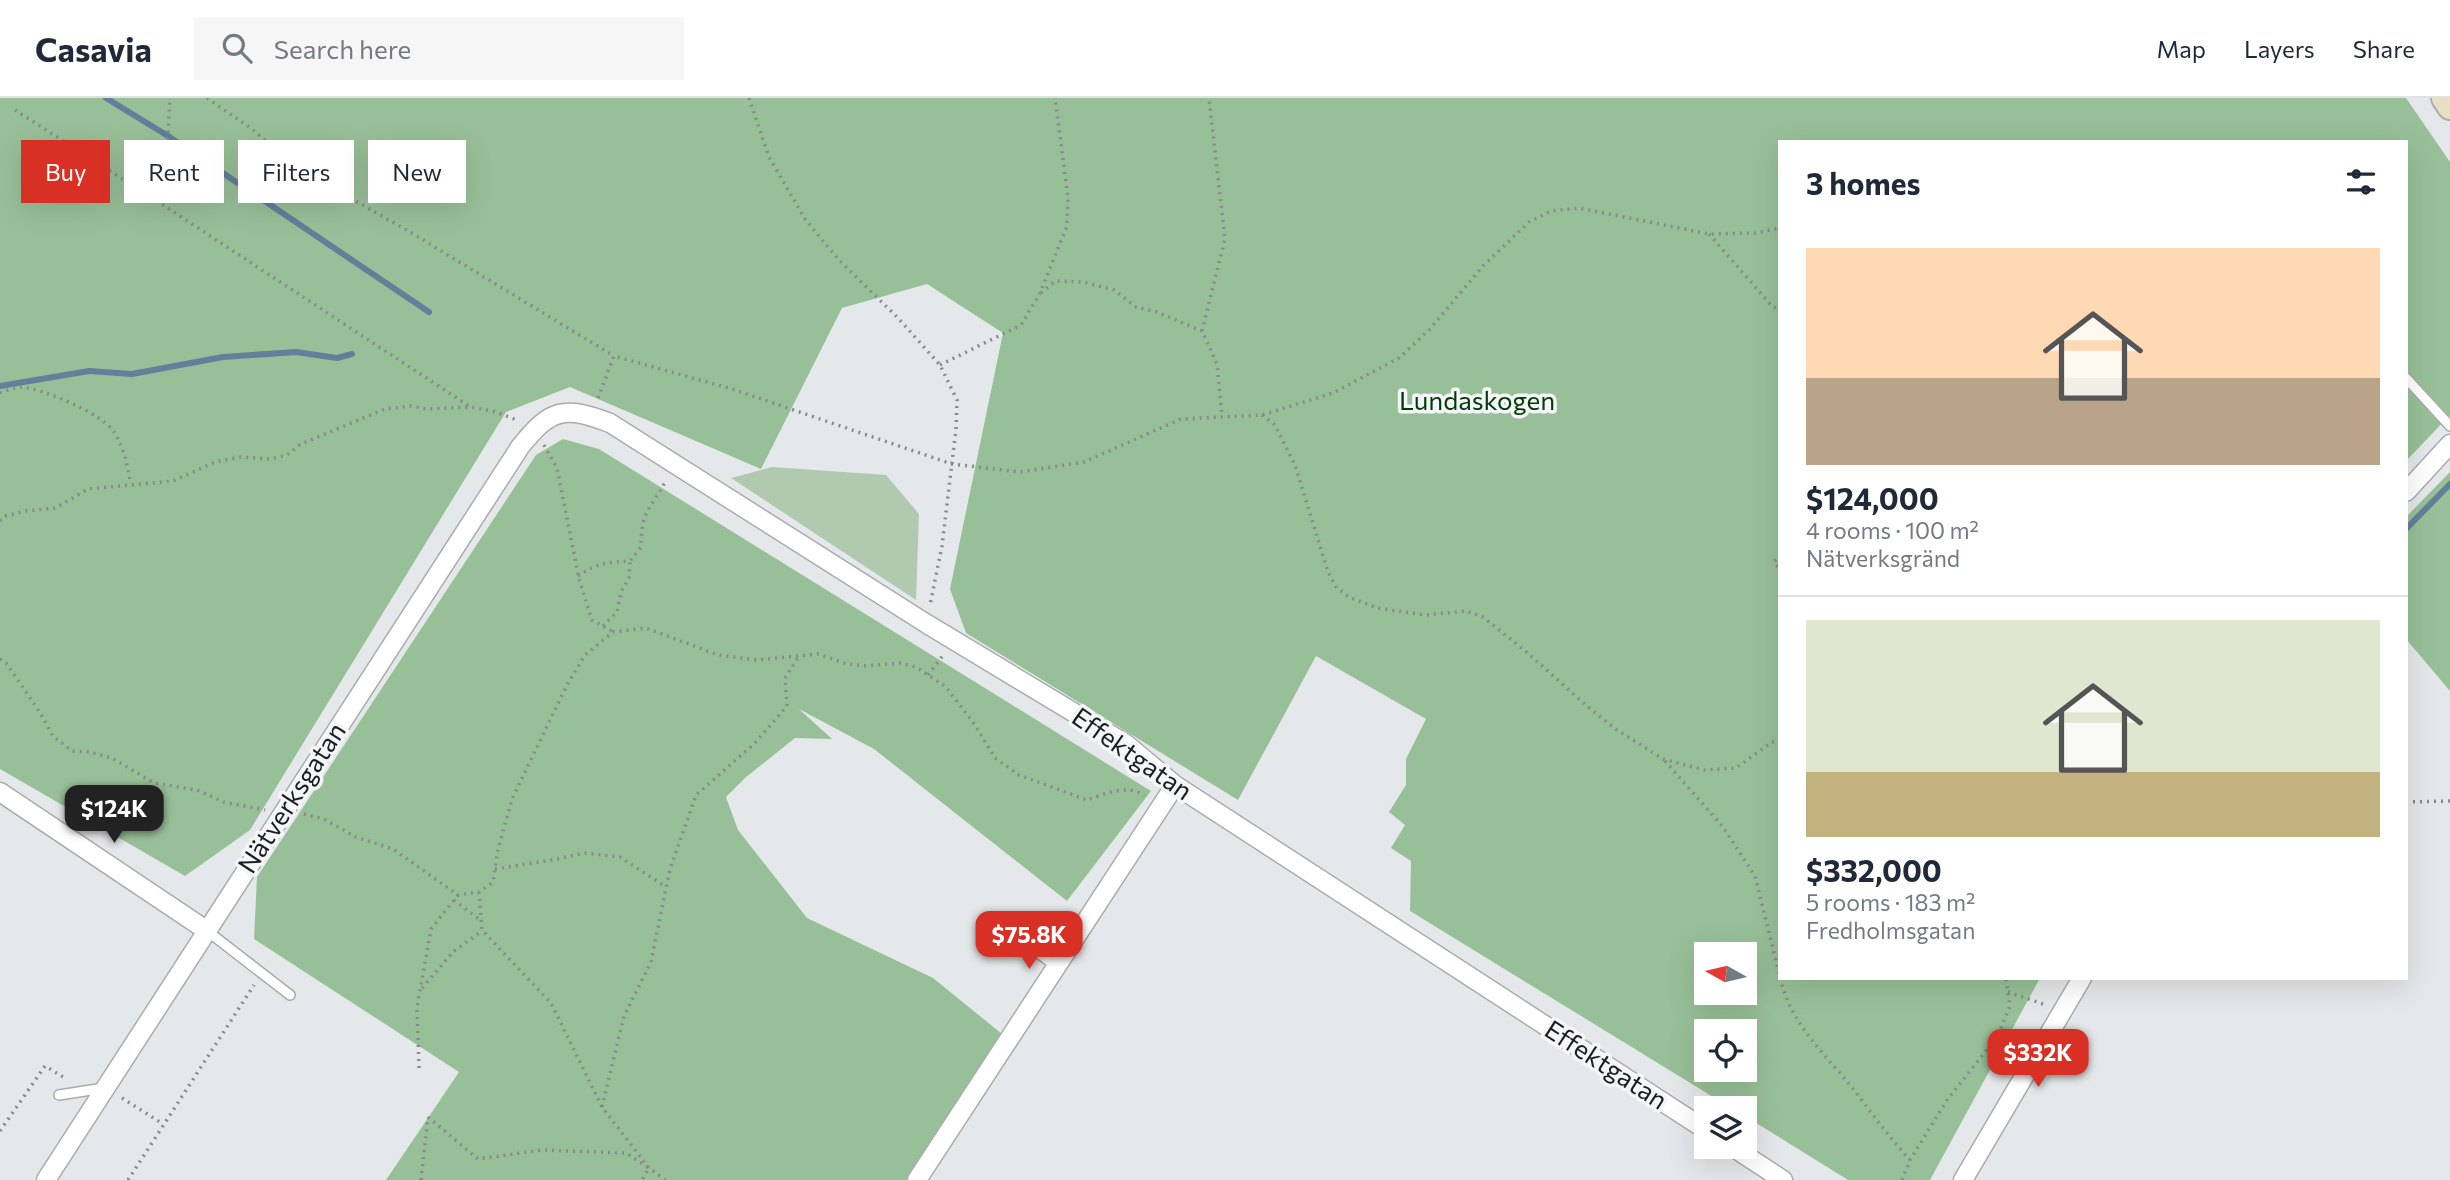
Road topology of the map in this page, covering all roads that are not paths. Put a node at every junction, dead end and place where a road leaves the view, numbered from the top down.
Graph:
1 (2444, 98) edge
2 (2450, 107) edge
3 (2408, 380) edge
4 (540, 424) joint
5 (2450, 426) edge
6 (2450, 444) edge
7 (2408, 490) edge
8 (1175, 785) junction
9 (0, 792) edge
10 (998, 924) dead end
11 (206, 930) junction
12 (1056, 965) junction
13 (2081, 980) edge
14 (290, 995) dead end
15 (106, 1088) junction
16 (60, 1095) dead end
17 (1694, 1122) edge
18 (1751, 1159) edge
19 (46, 1180) edge
20 (917, 1180) edge
21 (1783, 1180) edge
22 (1963, 1180) edge

1 - 2 main road
3 - 5 lane
4 - 8 street, Effektgatan
4 - 11 street, Nätverksgatan
6 - 7 street
8 - 12 street
8 - 17 street, Effektgatan
9 - 11 street
10 - 12 lane
11 - 14 lane
11 - 15 street, Nätverksgatan
12 - 20 street
13 - 22 street
15 - 16 lane
15 - 19 street, Nätverksgatan
18 - 21 street

